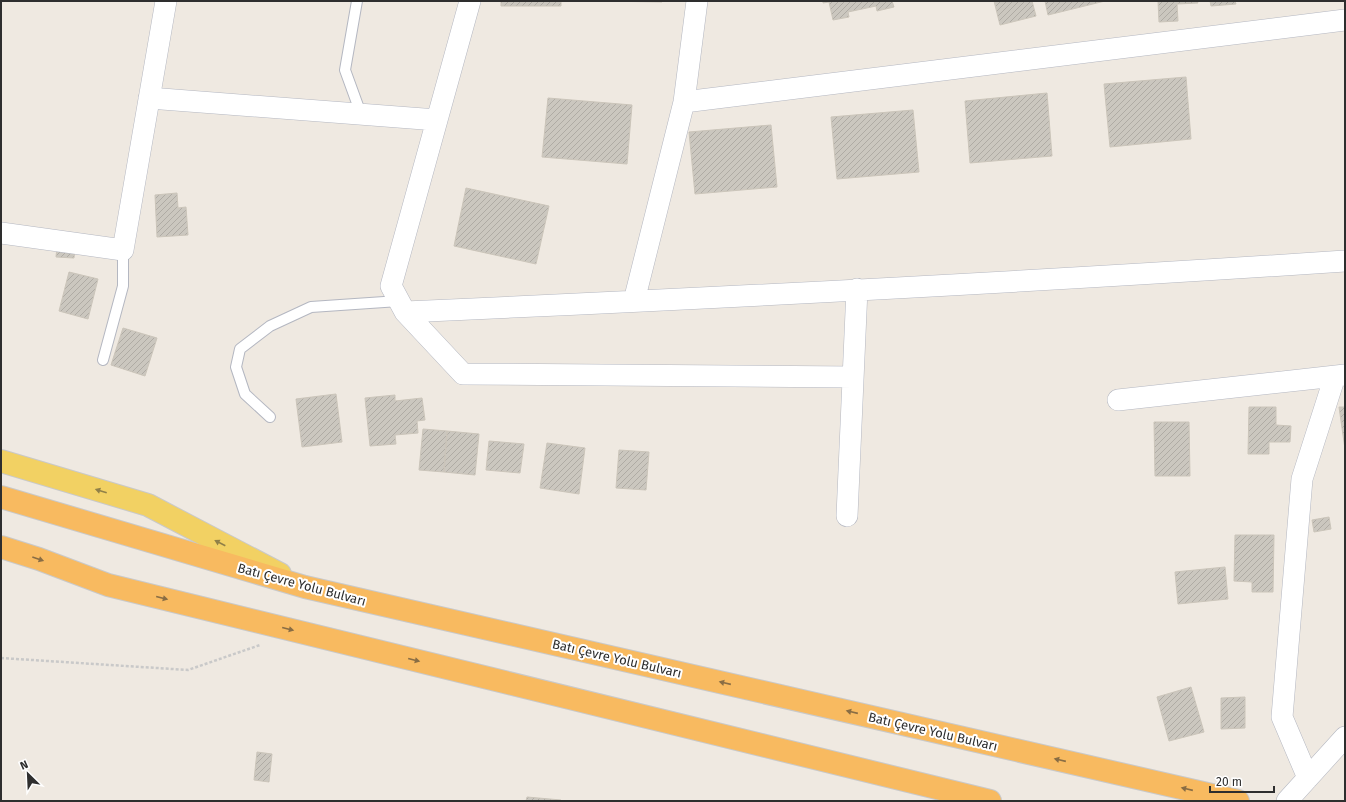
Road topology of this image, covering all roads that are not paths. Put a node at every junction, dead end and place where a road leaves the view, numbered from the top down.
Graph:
1 (166, 1) edge
2 (357, 1) edge
3 (470, 1) edge
4 (697, 1) edge
5 (1345, 20) edge
6 (149, 98) junction
7 (684, 102) junction
8 (361, 114) junction
9 (437, 120) junction
10 (1, 233) edge
11 (123, 250) junction
12 (1345, 261) edge
13 (857, 289) junction
14 (634, 301) junction
15 (402, 306) junction
16 (103, 360) dead end
17 (1340, 376) edge
18 (853, 377) junction
19 (1118, 400) dead end
20 (270, 417) dead end
21 (1, 461) edge
22 (1, 497) edge
23 (847, 516) dead end
24 (1, 548) edge
25 (305, 587) junction
26 (1345, 737) edge
27 (1308, 778) junction
28 (990, 801) edge
29 (1238, 801) edge
30 (1287, 801) edge

1 - 6 street
2 - 8 lane
3 - 9 street
4 - 7 street
5 - 7 street
6 - 8 street
6 - 11 street
7 - 14 street
8 - 9 street
9 - 15 street
10 - 11 street
11 - 16 lane
12 - 13 street
13 - 14 street
13 - 18 street
14 - 15 street
15 - 18 street
15 - 20 lane
17 - 19 street
17 - 27 street
18 - 23 street
25 -> 21 main road
22 - 25 highway, Batı Çevre Yolu Bulvarı
24 -> 28 highway
29 -> 25 highway, Batı Çevre Yolu Bulvarı
26 - 27 street
27 - 30 street

